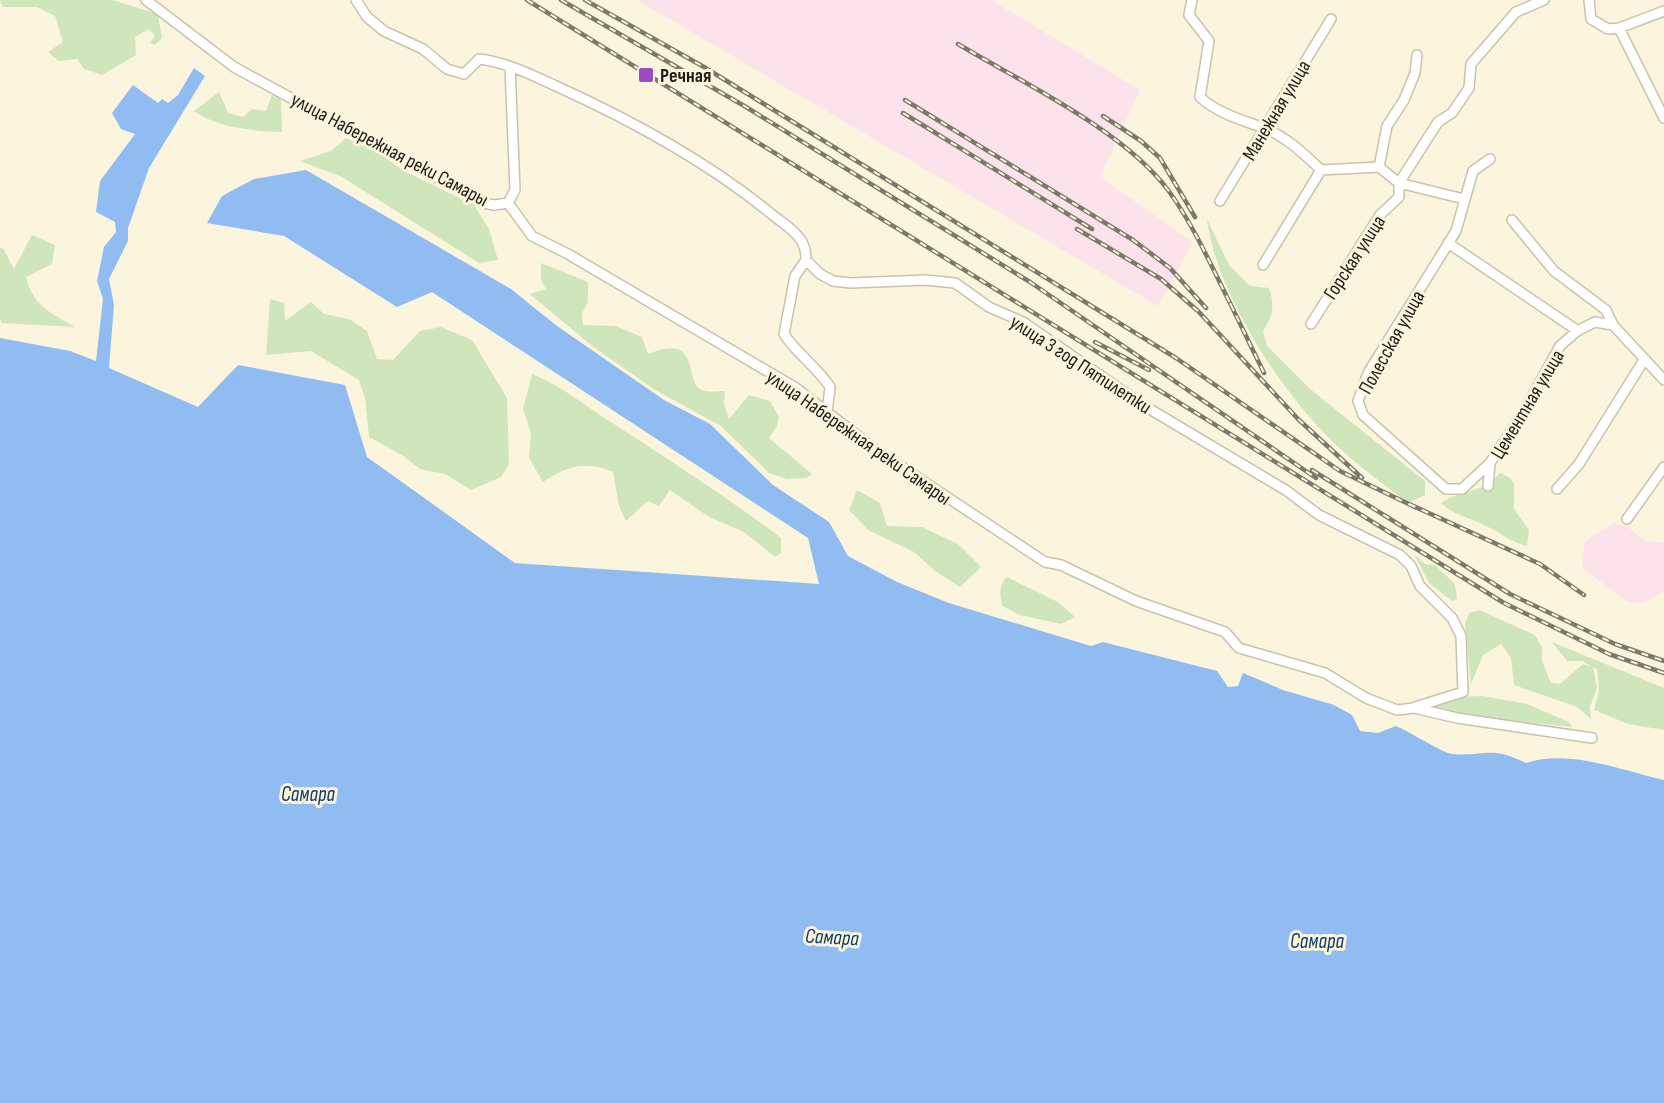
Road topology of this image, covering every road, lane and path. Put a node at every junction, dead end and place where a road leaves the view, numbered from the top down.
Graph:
1 (146, 0) edge
2 (357, 0) edge
3 (1192, 0) edge
4 (1544, 0) edge
5 (1589, 0) edge
6 (1664, 11) edge
7 (1331, 19) dead end
8 (1619, 28) junction
9 (1417, 55) dead end
10 (510, 67) junction
11 (1664, 118) edge
12 (1265, 129) junction
13 (1490, 159) dead end
14 (1379, 167) junction
15 (1321, 170) junction
16 (1399, 183) junction
17 (1464, 199) junction
18 (1220, 201) dead end
19 (508, 203) junction
20 (1512, 220) dead end
21 (1448, 243) junction
22 (806, 260) junction
23 (1263, 265) dead end
24 (1311, 324) dead end
25 (1613, 325) junction
26 (1578, 331) junction
27 (1644, 360) junction
28 (1664, 380) edge
29 (828, 414) junction
30 (1490, 463) junction
31 (1664, 467) edge
32 (1488, 486) dead end
33 (1557, 489) dead end
34 (1627, 519) dead end
35 (1414, 708) junction
36 (1593, 738) dead end

1 - 19 street, улица Набережная реки Самары
2 - 10 street, улица 3 год Пятилетки
3 - 12 street
4 - 16 street, Горская улица
5 - 8 street
6 - 8 street
7 - 12 street, Манежная улица
8 - 11 street
9 - 14 street
10 - 19 street
10 - 22 street, улица 3 год Пятилетки
12 - 15 street
12 - 18 street, Манежная улица
13 - 17 street, Полесская улица
14 - 15 street
14 - 16 street
15 - 23 street
16 - 17 street
16 - 24 street, Горская улица
17 - 21 street, Полесская улица
19 - 29 street, улица Набережная реки Самары
20 - 25 street
21 - 26 street
21 - 30 street, Полесская улица
22 - 29 street
22 - 35 street, улица 3 год Пятилетки
25 - 26 street, Цементная улица
25 - 27 street
26 - 30 street, Цементная улица
27 - 28 street
27 - 33 street
29 - 35 street, улица Набережная реки Самары
30 - 32 street, Цементная улица
31 - 34 street
35 - 36 street, улица Набережная реки Самары

